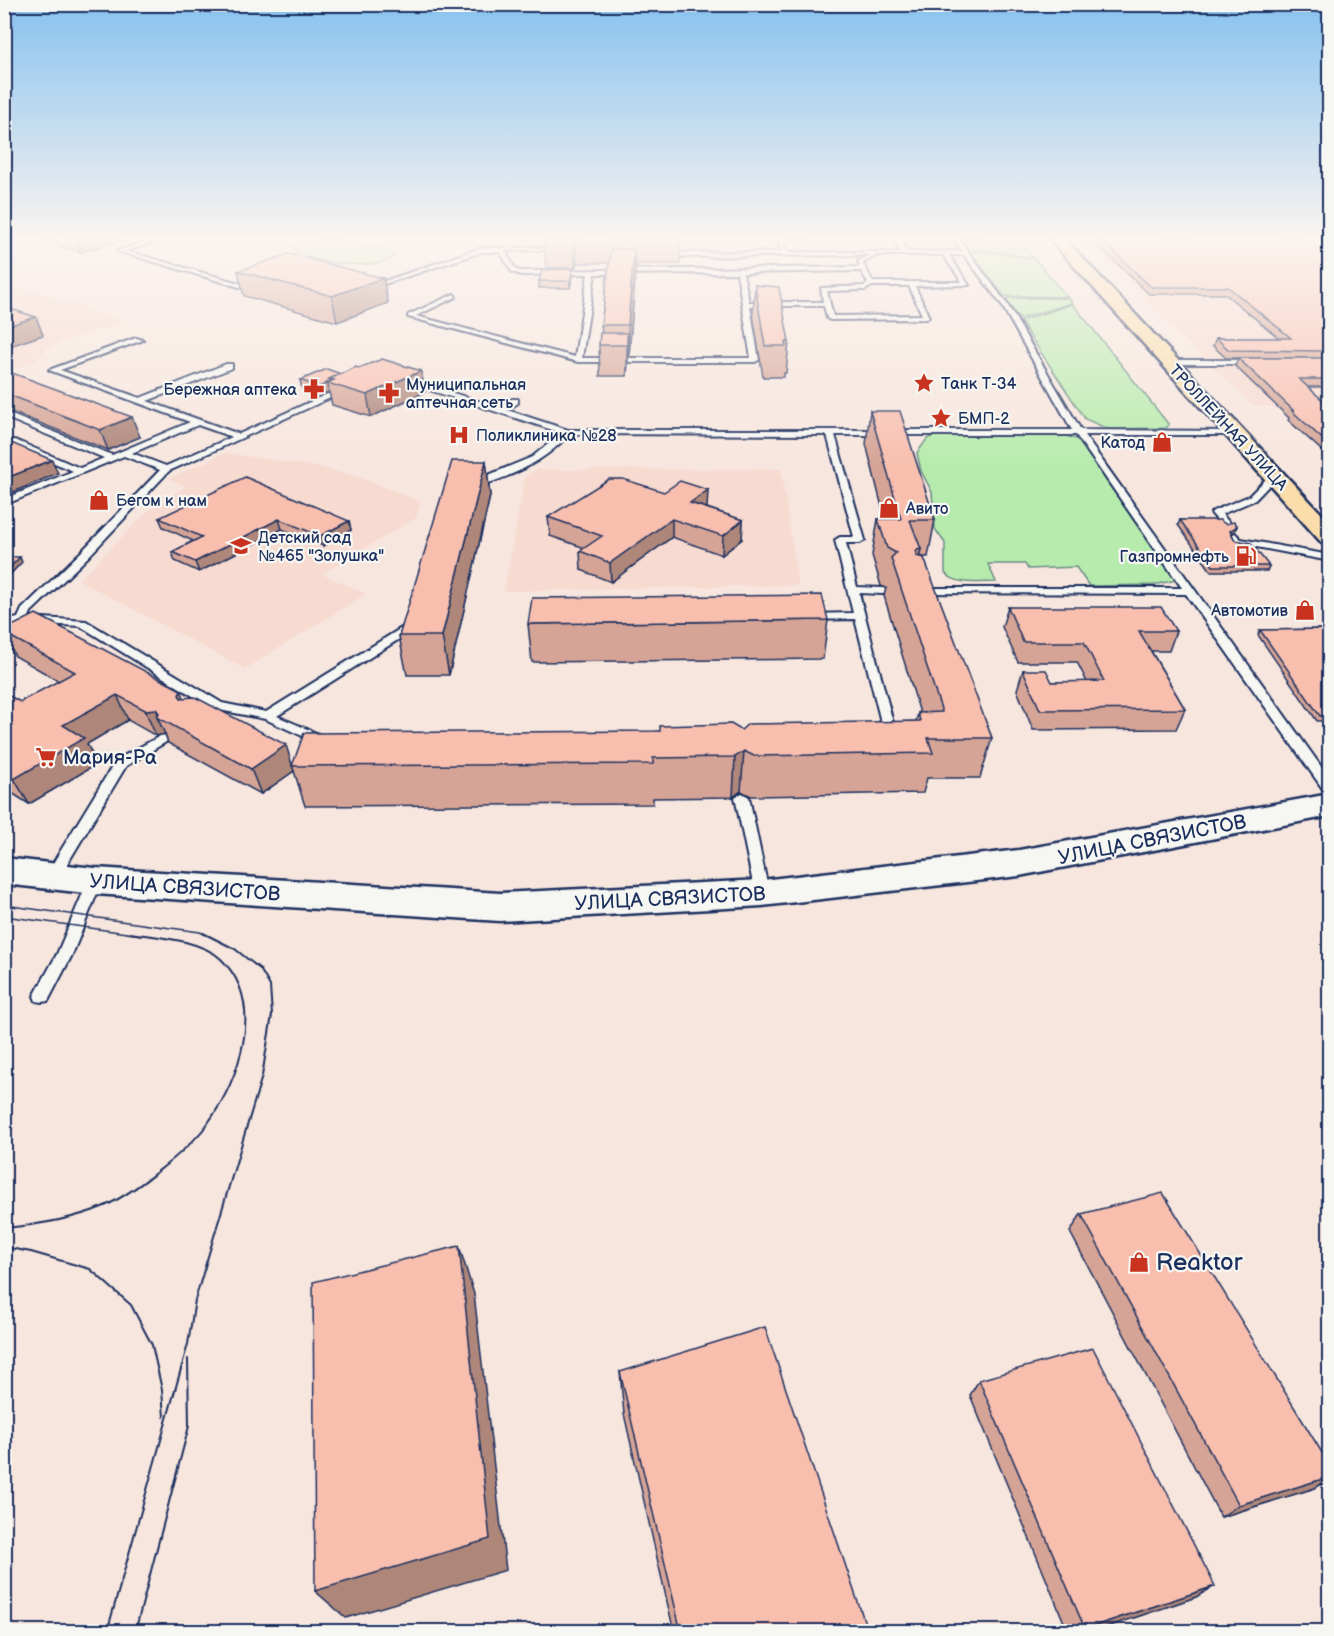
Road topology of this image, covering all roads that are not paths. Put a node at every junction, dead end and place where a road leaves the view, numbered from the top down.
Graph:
1 (416, 313) edge
2 (585, 313) edge
3 (748, 313) edge
4 (829, 313) edge
5 (924, 313) edge
6 (1009, 313) edge
7 (1125, 313) edge
8 (140, 340) dead end
9 (578, 360) junction
10 (1169, 362) junction
11 (1259, 362) edge
12 (229, 366) dead end
13 (393, 377) edge
14 (356, 385) edge
15 (140, 401) junction
16 (514, 401) dead end
17 (501, 411) junction
18 (4, 414) edge
19 (197, 422) junction
20 (1077, 431) junction
21 (567, 432) junction
22 (830, 432) junction
23 (1233, 433) junction
24 (240, 437) junction
25 (4, 445) edge
26 (124, 453) junction
27 (109, 458) junction
28 (166, 469) junction
29 (78, 470) junction
30 (1274, 476) junction
31 (462, 488) edge
32 (4, 502) edge
33 (1226, 525) edge
34 (1235, 536) edge
35 (1329, 538) edge
36 (1329, 558) edge
37 (852, 590) junction
38 (883, 591) dead end
39 (915, 591) edge
40 (1189, 591) junction
41 (415, 608) edge
42 (859, 616) junction
43 (799, 617) edge
44 (22, 620) junction
45 (4, 624) edge
46 (4, 636) edge
47 (218, 706) junction
48 (204, 715) edge
49 (268, 716) junction
50 (162, 739) edge
51 (880, 741) edge
52 (334, 745) edge
53 (1329, 789) edge
54 (742, 797) edge
55 (1329, 805) edge
56 (4, 871) edge
57 (52, 877) junction
58 (95, 881) junction
59 (762, 893) junction
60 (42, 996) dead end

1 - 9 lane
2 - 9 lane
3 - 9 lane
4 - 5 lane
6 - 20 lane
7 - 10 main road, ТРОЛЛЕЙНАЯ УЛИЦА
8 - 15 lane
10 - 11 lane
10 - 23 main road, ТРОЛЛЕЙНАЯ УЛИЦА
12 - 15 lane
13 - 17 lane
14 - 24 lane
15 - 19 lane
16 - 17 lane
17 - 21 lane
18 - 27 lane
19 - 24 lane
19 - 26 lane
20 - 22 lane
20 - 23 lane
20 - 40 lane
21 - 22 lane
21 - 31 lane
22 - 37 lane
23 - 30 main road, ТРОЛЛЕЙНАЯ УЛИЦА
24 - 28 lane
25 - 29 lane
26 - 27 lane
26 - 28 lane
27 - 29 lane
28 - 44 lane
29 - 32 lane
30 - 33 lane
30 - 35 main road, ТРОЛЛЕЙНАЯ УЛИЦА
34 - 36 lane
37 - 38 lane
37 - 42 lane
39 - 40 lane
40 - 53 lane
41 - 49 lane
42 - 43 lane
42 - 51 lane
44 - 45 lane
44 - 46 lane
44 - 47 lane
47 - 48 lane
47 - 49 lane
49 - 52 lane
50 - 57 lane
54 - 59 lane
55 - 59 main road, УЛИЦА СВЯЗИСТОВ
56 - 57 main road, УЛИЦА СВЯЗИСТОВ
57 - 58 main road, УЛИЦА СВЯЗИСТОВ
58 - 59 main road, УЛИЦА СВЯЗИСТОВ
58 - 60 lane

